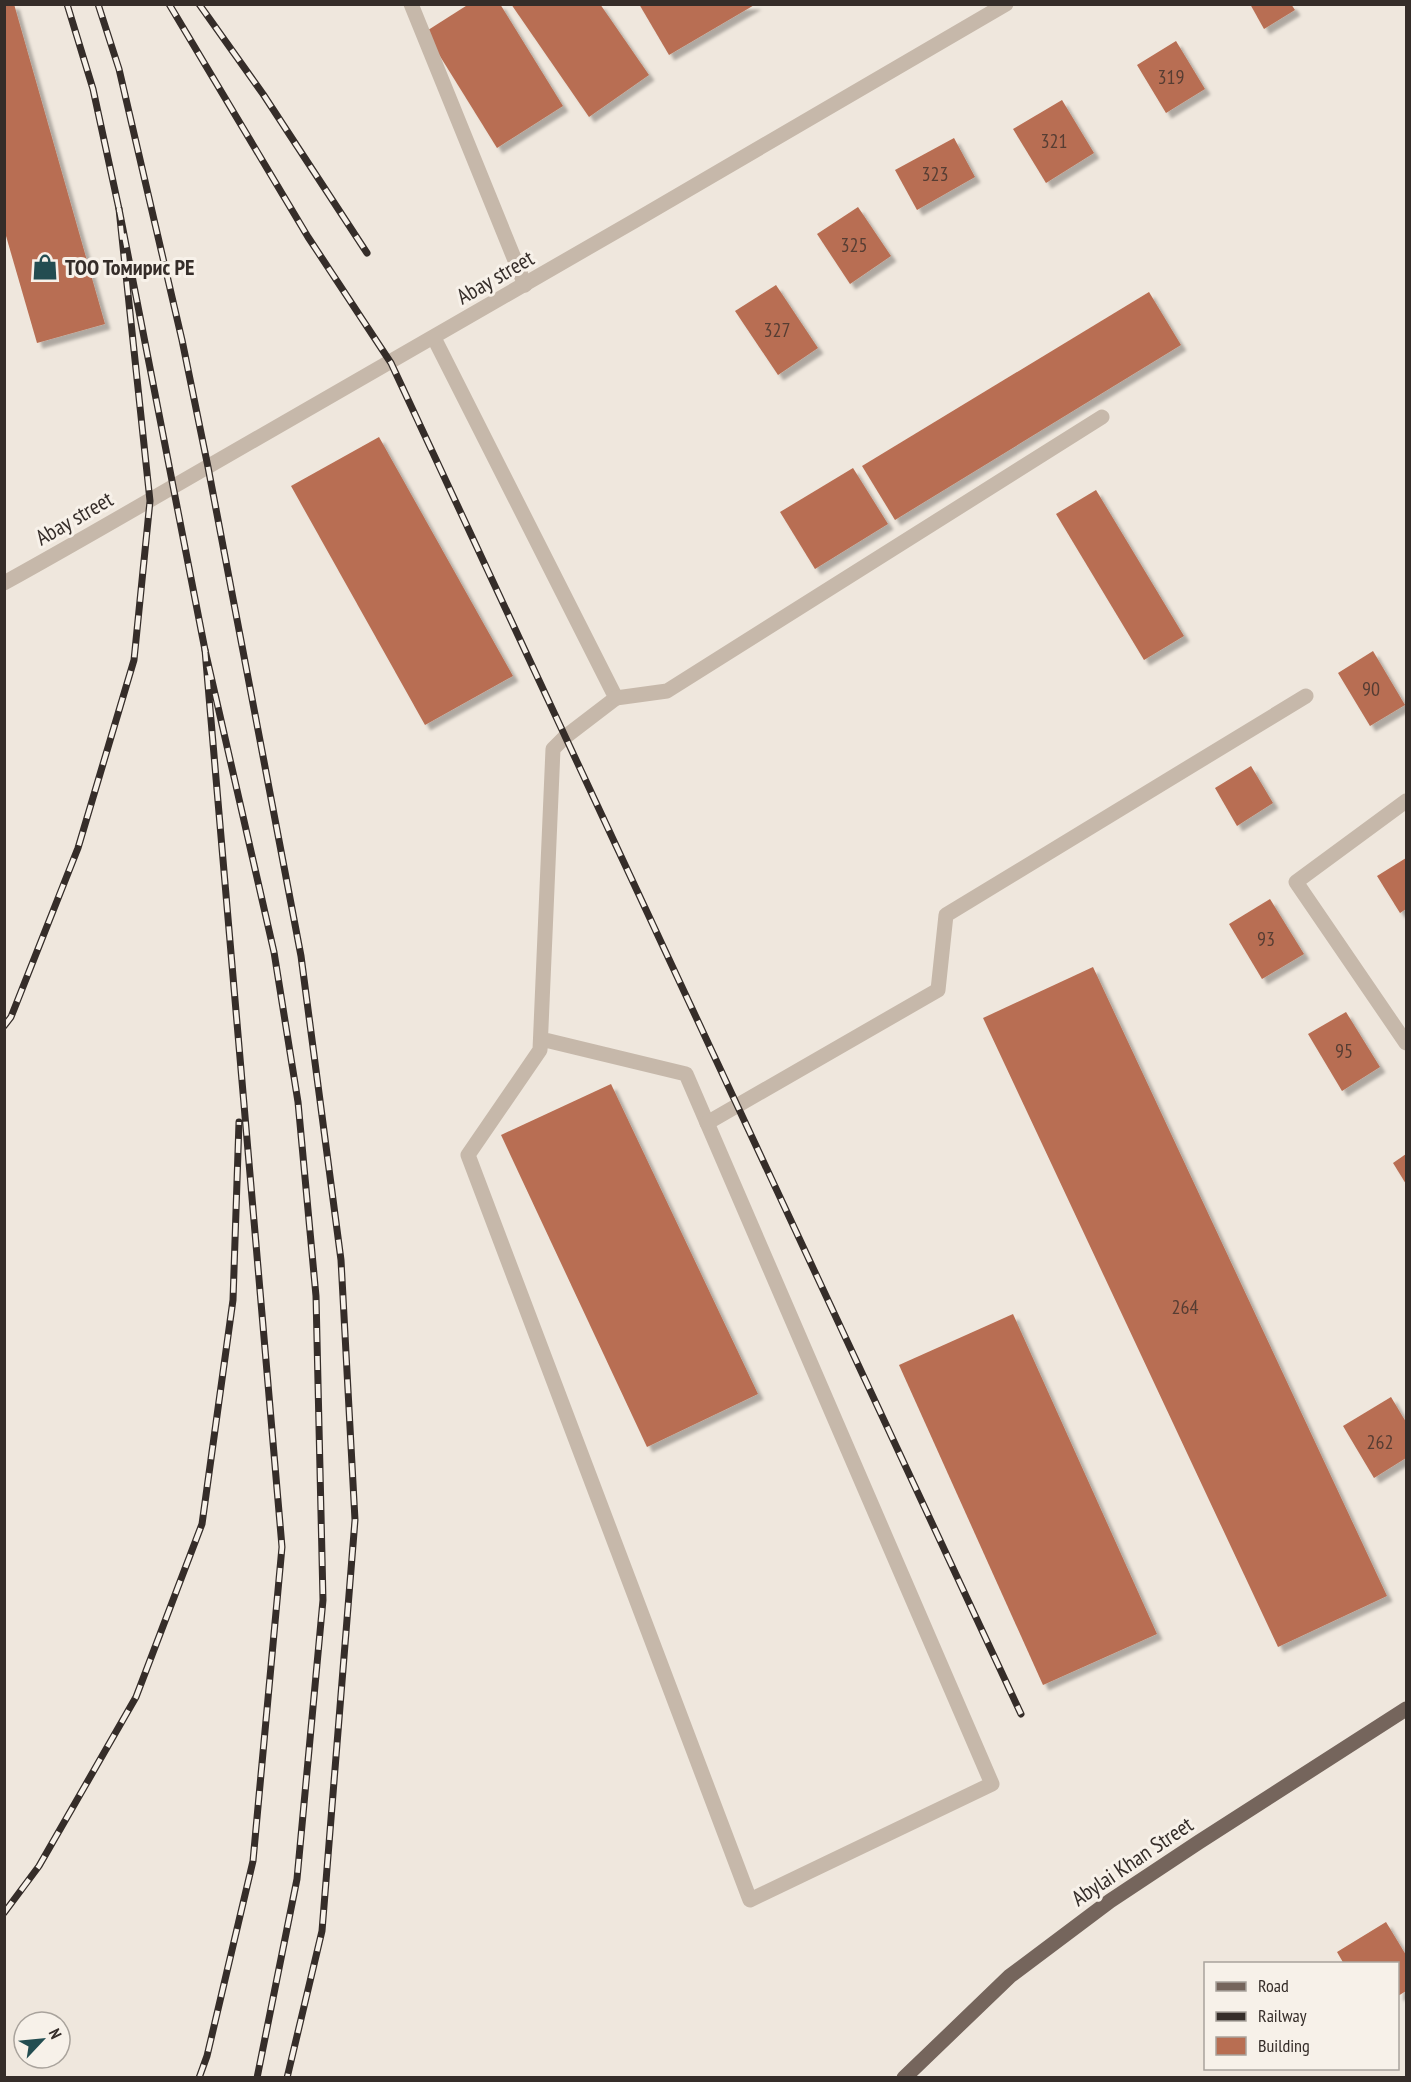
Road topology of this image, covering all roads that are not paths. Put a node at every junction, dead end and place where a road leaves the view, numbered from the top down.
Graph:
1 (411, 4) edge
2 (1006, 4) edge
3 (525, 285) junction
4 (434, 338) junction
5 (1102, 417) dead end
6 (4, 583) edge
7 (1306, 696) dead end
8 (616, 698) junction
9 (1407, 801) edge
10 (541, 1039) junction
11 (1407, 1043) edge
12 (707, 1123) junction
13 (1407, 1709) edge
14 (904, 2078) edge

1 - 3 street
2 - 3 street, Abay street
3 - 4 street, Abay street
4 - 6 street, Abay street
4 - 8 street
5 - 8 street
7 - 12 street
8 - 10 street
9 - 11 street
10 - 12 street
10 - 12 street
13 - 14 main road, Abylai Khan Street

